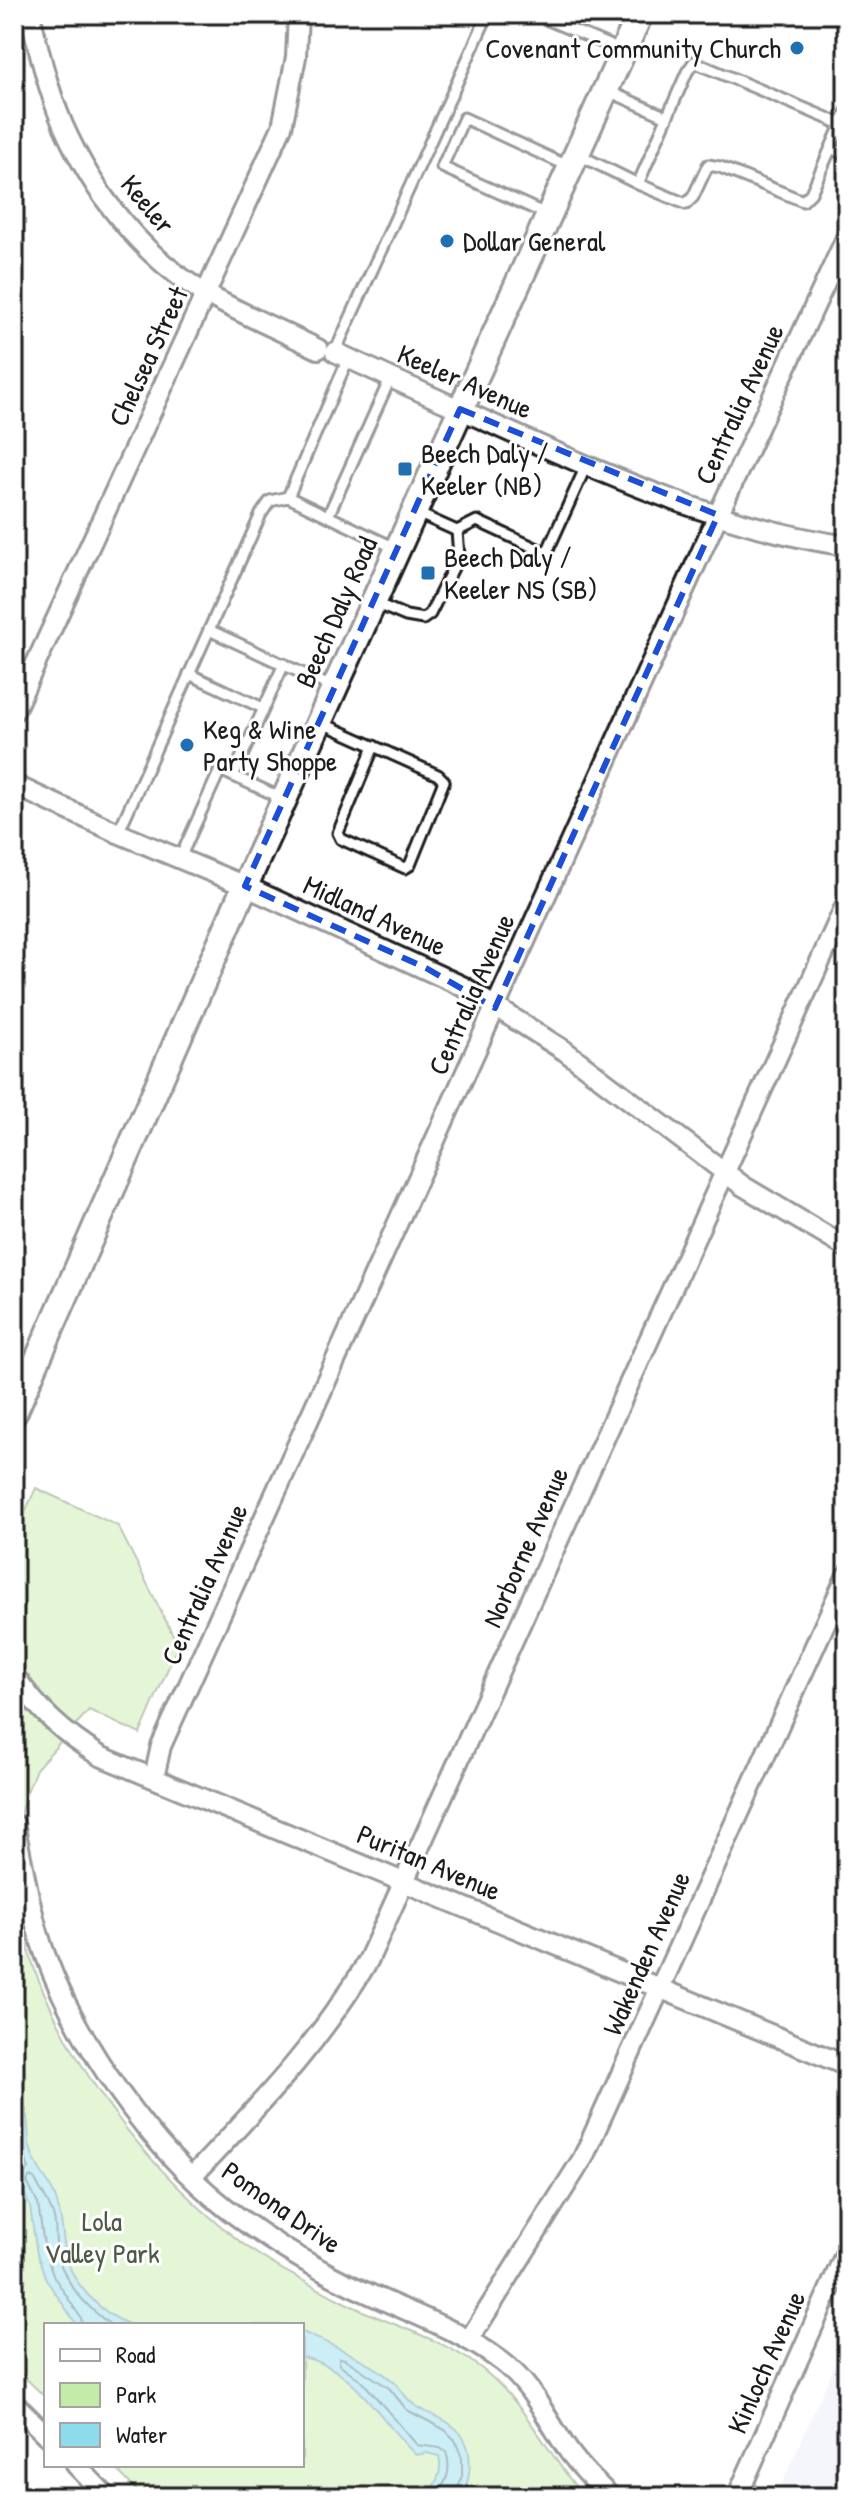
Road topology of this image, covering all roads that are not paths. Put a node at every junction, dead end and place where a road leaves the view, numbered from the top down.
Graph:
1 (30, 14) edge
2 (298, 14) edge
3 (488, 14) edge
4 (534, 14) edge
5 (640, 14) edge
6 (623, 51) junction
7 (605, 90) junction
8 (847, 111) edge
9 (667, 117) junction
10 (841, 124) junction
11 (831, 148) junction
12 (847, 156) edge
13 (573, 160) junction
14 (638, 184) junction
15 (548, 215) junction
16 (847, 236) edge
17 (207, 294) junction
18 (334, 353) junction
19 (390, 379) junction
20 (460, 409) junction
21 (586, 466) junction
22 (288, 497) junction
23 (414, 512) junction
24 (718, 515) junction
25 (328, 516) junction
26 (457, 531) junction
27 (847, 546) edge
28 (397, 549) junction
29 (373, 602) junction
30 (209, 630) junction
31 (284, 664) junction
32 (189, 674) junction
33 (334, 688) junction
34 (263, 708) junction
35 (14, 711) edge
36 (319, 722) junction
37 (374, 746) junction
38 (233, 776) junction
39 (14, 785) edge
40 (284, 799) junction
41 (118, 833) junction
42 (180, 858) junction
43 (245, 886) junction
44 (847, 902) edge
45 (495, 1008) junction
46 (725, 1173) junction
47 (847, 1248) edge
48 (14, 1413) edge
49 (847, 1575) edge
50 (14, 1675) edge
51 (154, 1778) junction
52 (14, 1824) edge
53 (405, 1882) junction
54 (661, 1989) junction
55 (847, 2066) edge
56 (192, 2177) junction
57 (847, 2250) edge
58 (469, 2340) junction
59 (14, 2403) edge
60 (44, 2433) edge
61 (78, 2467) edge
62 (107, 2497) edge
63 (611, 2497) edge
64 (737, 2497) edge

1 - 17 street, Keeler
2 - 17 street, Chelsea Street
3 - 18 lane
4 - 6 lane
5 - 6 main road, Beech Daly Road
6 - 7 main road, Beech Daly Road
7 - 9 lane
7 - 13 main road, Beech Daly Road
8 - 10 lane
9 - 10 lane
9 - 14 lane
10 - 11 lane
11 - 12 lane
11 - 14 lane
13 - 14 lane
13 - 15 main road, Beech Daly Road
13 - 15 lane
15 - 20 main road, Beech Daly Road
16 - 24 street, Centralia Avenue
17 - 18 street, Keeler
17 - 35 street, Chelsea Street
18 - 19 street, Keeler Avenue
18 - 22 lane
19 - 20 street, Keeler Avenue
19 - 25 lane
20 - 21 street, Keeler Avenue
20 - 23 main road, Beech Daly Road
21 - 24 street, Keeler Avenue
21 - 26 lane
22 - 25 lane
22 - 30 lane
23 - 26 lane
23 - 28 main road, Beech Daly Road
24 - 27 street, Keeler Avenue
24 - 45 street, Centralia Avenue
25 - 28 lane
26 - 29 lane
28 - 29 main road, Beech Daly Road
29 - 33 main road, Beech Daly Road
30 - 31 lane
30 - 32 lane
31 - 33 lane
31 - 34 lane
32 - 34 lane
32 - 41 lane
33 - 36 main road, Beech Daly Road
34 - 38 lane
36 - 37 lane
36 - 40 main road, Beech Daly Road
37 - 37 lane
38 - 40 lane
38 - 42 lane
39 - 41 street, Midland Avenue
40 - 43 main road, Beech Daly Road
41 - 42 street, Midland Avenue
42 - 43 street, Midland Avenue
43 - 45 street, Midland Avenue
43 - 48 main road, Beech Daly Road
44 - 46 street, Norborne Avenue
45 - 46 street, Midland Avenue
45 - 51 street, Centralia Avenue
46 - 47 street, Midland Avenue
46 - 53 street, Norborne Avenue
49 - 54 street, Wakenden Avenue
50 - 51 street, Puritan Avenue
51 - 53 street, Puritan Avenue
52 - 56 street, Pomona Drive
53 - 54 street, Puritan Avenue
53 - 56 street, Norborne Avenue
54 - 55 street, Puritan Avenue
54 - 58 street, Wakenden Avenue
56 - 58 street, Pomona Drive
57 - 64 street, Kinloch Avenue
58 - 63 street, Pomona Drive
59 - 60 street
61 - 62 street

